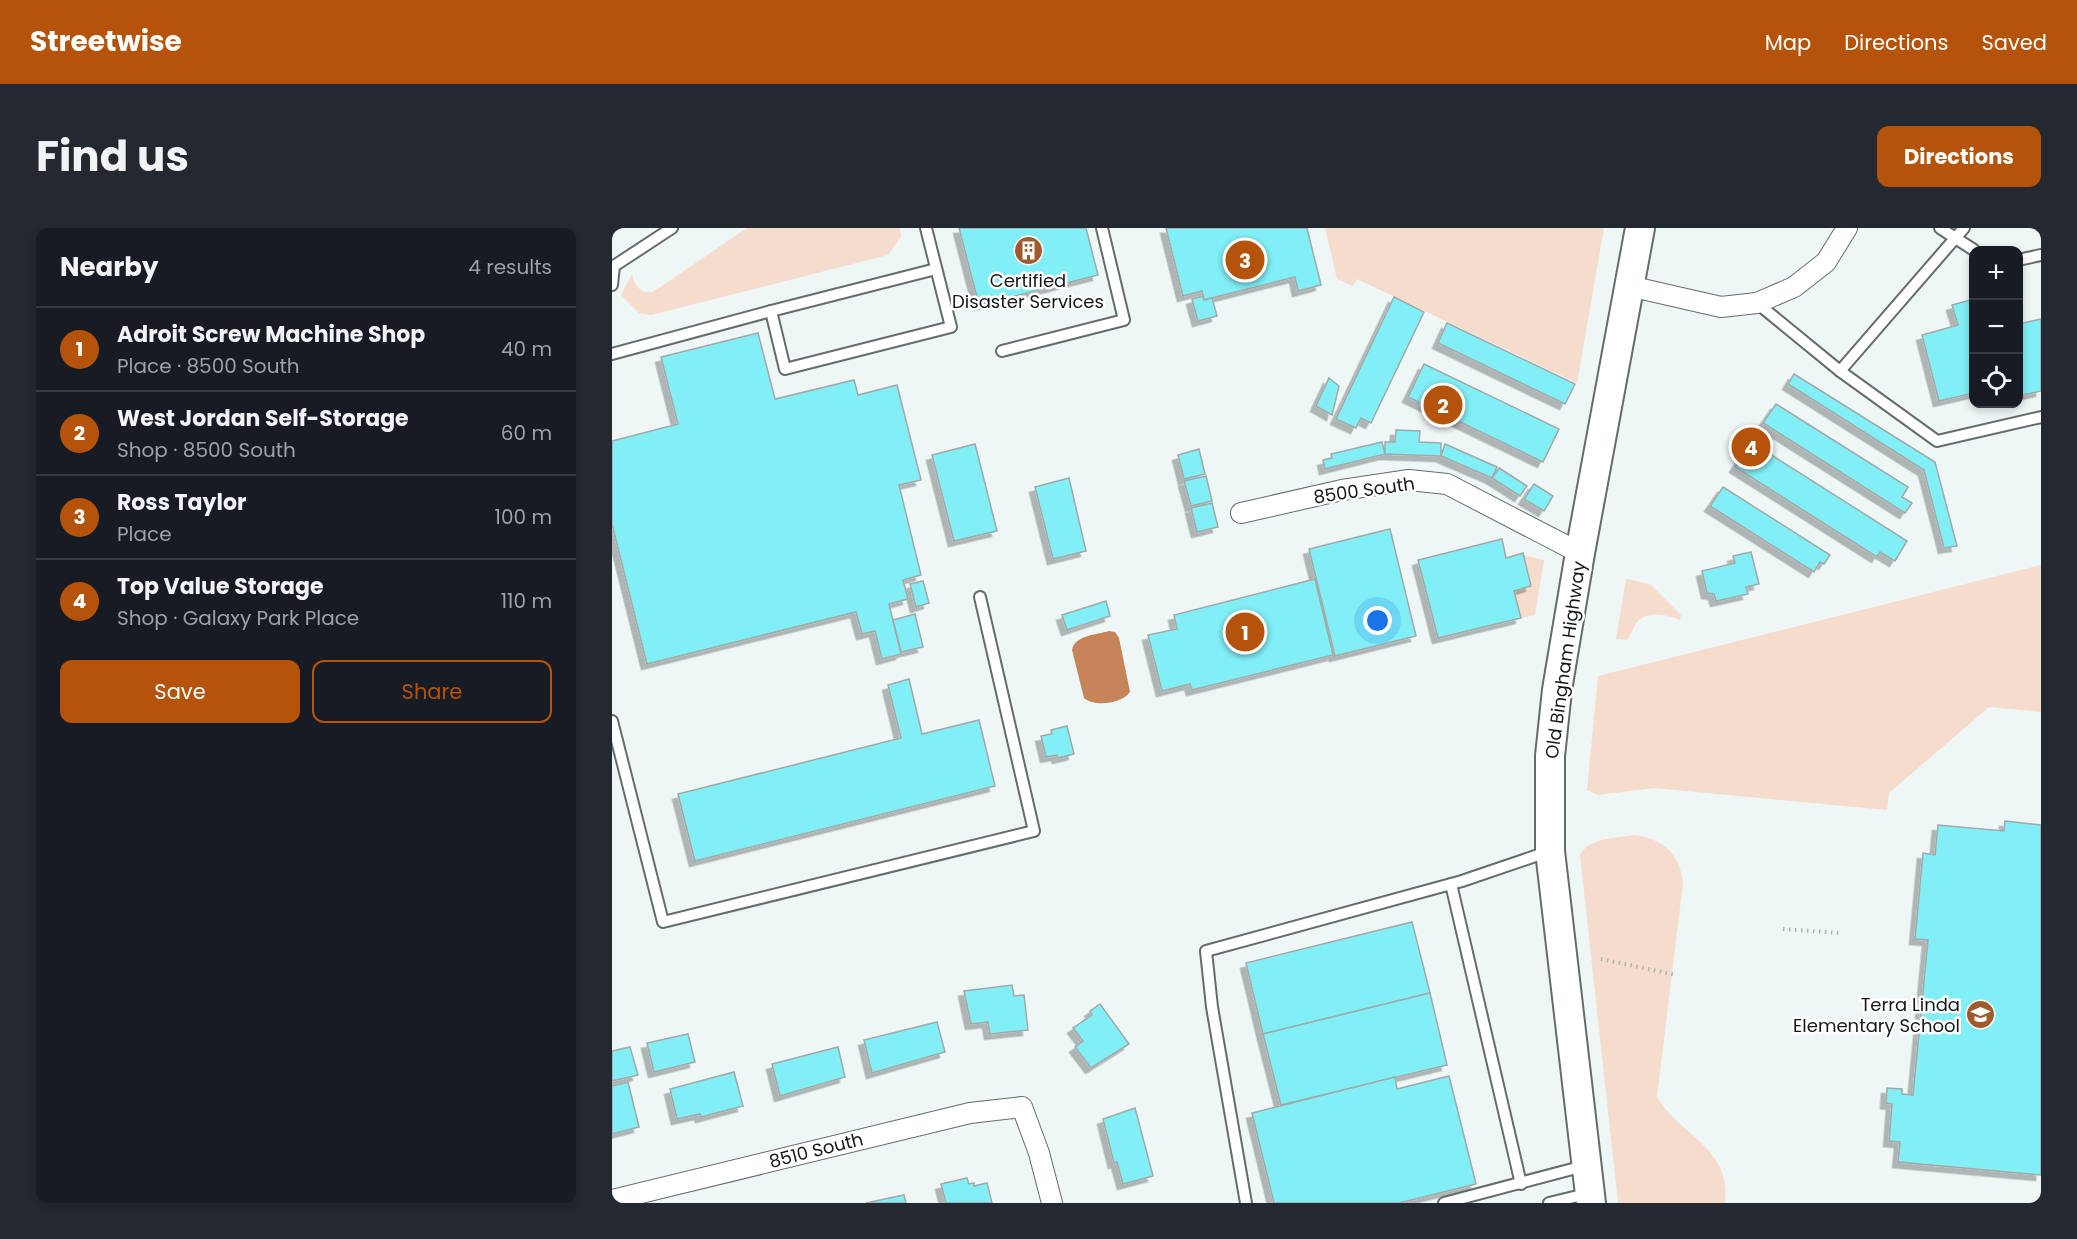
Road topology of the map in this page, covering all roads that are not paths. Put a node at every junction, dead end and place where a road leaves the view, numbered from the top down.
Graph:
1 (672, 228) edge
2 (926, 228) edge
3 (1102, 228) edge
4 (1640, 228) edge
5 (1847, 228) edge
6 (1940, 228) edge
7 (1964, 228) edge
8 (1956, 238) junction
9 (1969, 247) edge
10 (2041, 255) edge
11 (2023, 259) edge
12 (936, 269) junction
13 (612, 285) edge
14 (1629, 286) junction
15 (1757, 303) junction
16 (771, 311) junction
17 (1002, 351) dead end
18 (612, 354) edge
19 (1840, 371) junction
20 (2041, 417) edge
21 (1241, 513) dead end
22 (1580, 553) junction
23 (980, 597) dead end
24 (612, 721) edge
25 (1550, 851) junction
26 (1451, 884) junction
27 (1521, 1184) junction
28 (1590, 1187) edge
29 (612, 1200) edge
30 (1052, 1203) edge
31 (1246, 1203) edge
32 (1444, 1203) edge
33 (1549, 1203) edge

1 - 13 lane
2 - 12 lane
3 - 17 lane
4 - 14 street, Old Bingham Highway
5 - 15 street
6 - 8 lane
7 - 8 lane
8 - 9 lane
8 - 19 lane
10 - 11 lane
12 - 16 lane
12 - 16 lane
14 - 15 street
14 - 22 street, Old Bingham Highway
15 - 19 lane
16 - 18 lane
19 - 20 lane
21 - 22 street, 8500 South
22 - 25 street, Old Bingham Highway
23 - 24 lane
25 - 26 lane
25 - 28 street, Old Bingham Highway
26 - 27 lane
26 - 31 lane
27 - 28 lane
27 - 32 lane
28 - 33 lane
29 - 30 street, 8510 South

